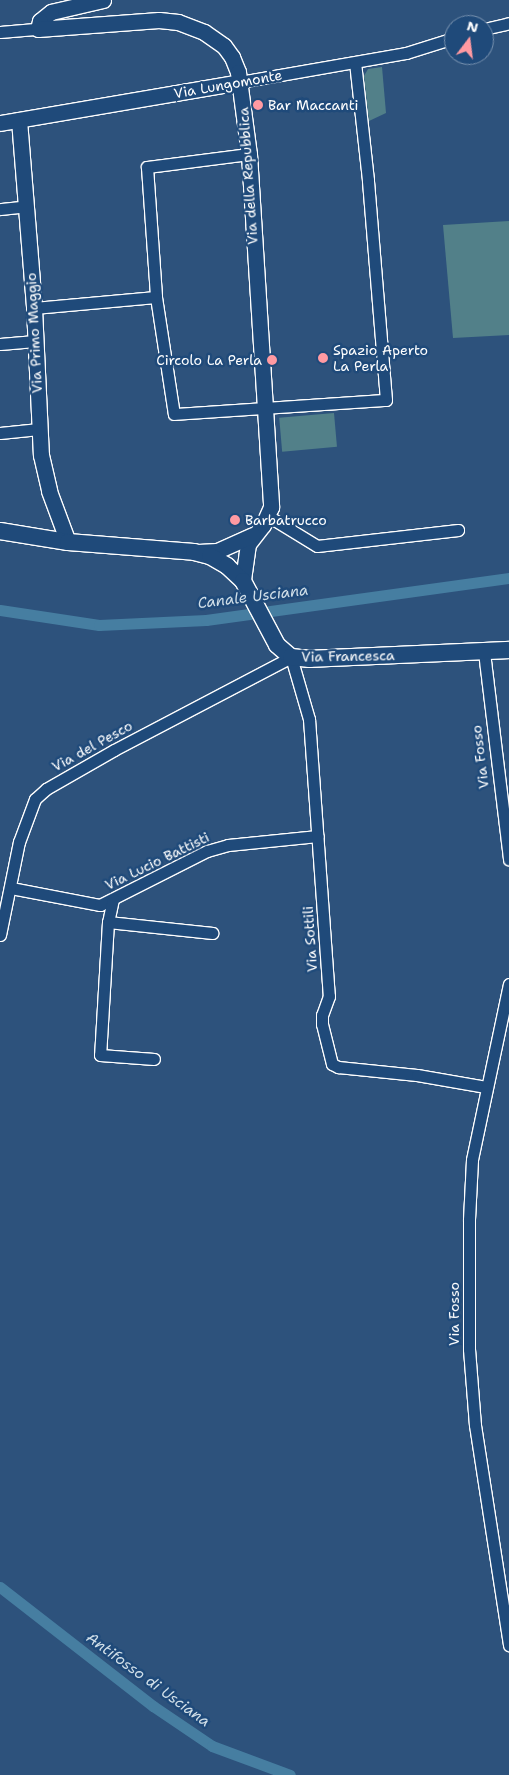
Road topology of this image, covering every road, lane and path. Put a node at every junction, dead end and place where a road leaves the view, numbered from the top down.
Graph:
1 (103, 0) edge
2 (509, 22) edge
3 (494, 26) edge
4 (38, 29) junction
5 (0, 32) edge
6 (444, 41) edge
7 (354, 63) junction
8 (240, 82) junction
9 (10, 122) edge
10 (249, 154) junction
11 (27, 206) junction
12 (0, 209) edge
13 (156, 297) junction
14 (34, 308) junction
15 (35, 340) junction
16 (0, 344) edge
17 (265, 408) junction
18 (39, 429) junction
19 (0, 434) edge
20 (268, 516) junction
21 (458, 530) dead end
22 (0, 531) edge
23 (247, 540) junction
24 (68, 542) junction
25 (194, 552) junction
26 (227, 566) junction
27 (243, 581) junction
28 (509, 650) edge
29 (484, 652) junction
30 (290, 657) junction
31 (318, 836) junction
32 (509, 859) edge
33 (10, 888) junction
34 (113, 899) junction
35 (108, 922) junction
36 (212, 933) dead end
37 (0, 936) edge
38 (509, 984) edge
39 (505, 1026) edge
40 (154, 1059) dead end
41 (486, 1087) junction
42 (509, 1645) edge

1 - 4 street
2 - 3 street
4 - 5 street, Via della Repubblica
4 - 8 street, Via della Repubblica
6 - 7 street, Via Lungomonte
7 - 8 street, Via Lungomonte
7 - 17 street
8 - 9 street, Via Lungomonte
8 - 10 street, Via della Repubblica
9 - 11 street, Via Primo Maggio
10 - 13 street
10 - 17 street, Via della Repubblica
11 - 12 street
11 - 14 street, Via Primo Maggio
13 - 14 street
13 - 17 street
14 - 15 street, Via Primo Maggio
15 - 16 street
15 - 18 street, Via Primo Maggio
17 - 20 street, Via della Repubblica
18 - 19 street
18 - 24 street, Via Primo Maggio
20 - 21 street
20 - 23 street
22 - 24 main road, Via Francesca
23 - 25 street
23 - 26 street
23 - 27 street
24 - 25 main road, Via Francesca
25 - 26 main road, Via Francesca
26 - 27 main road, Via Francesca
27 - 30 main road, Via Francesca
28 - 29 main road, Via Francesca
29 - 30 main road, Via Francesca
29 - 32 street, Via Fosso
30 - 31 street, Via Sottili
30 - 33 street, Via del Pesco
31 - 34 street, Via Lucio Battisti
31 - 41 street, Via Sottili
33 - 34 street, Via Lucio Battisti
33 - 37 street, Via del Pesco
34 - 35 street
35 - 36 street
35 - 40 street
38 - 39 street, Via Fosso
39 - 41 street, Via Fosso
41 - 42 street, Via Fosso

